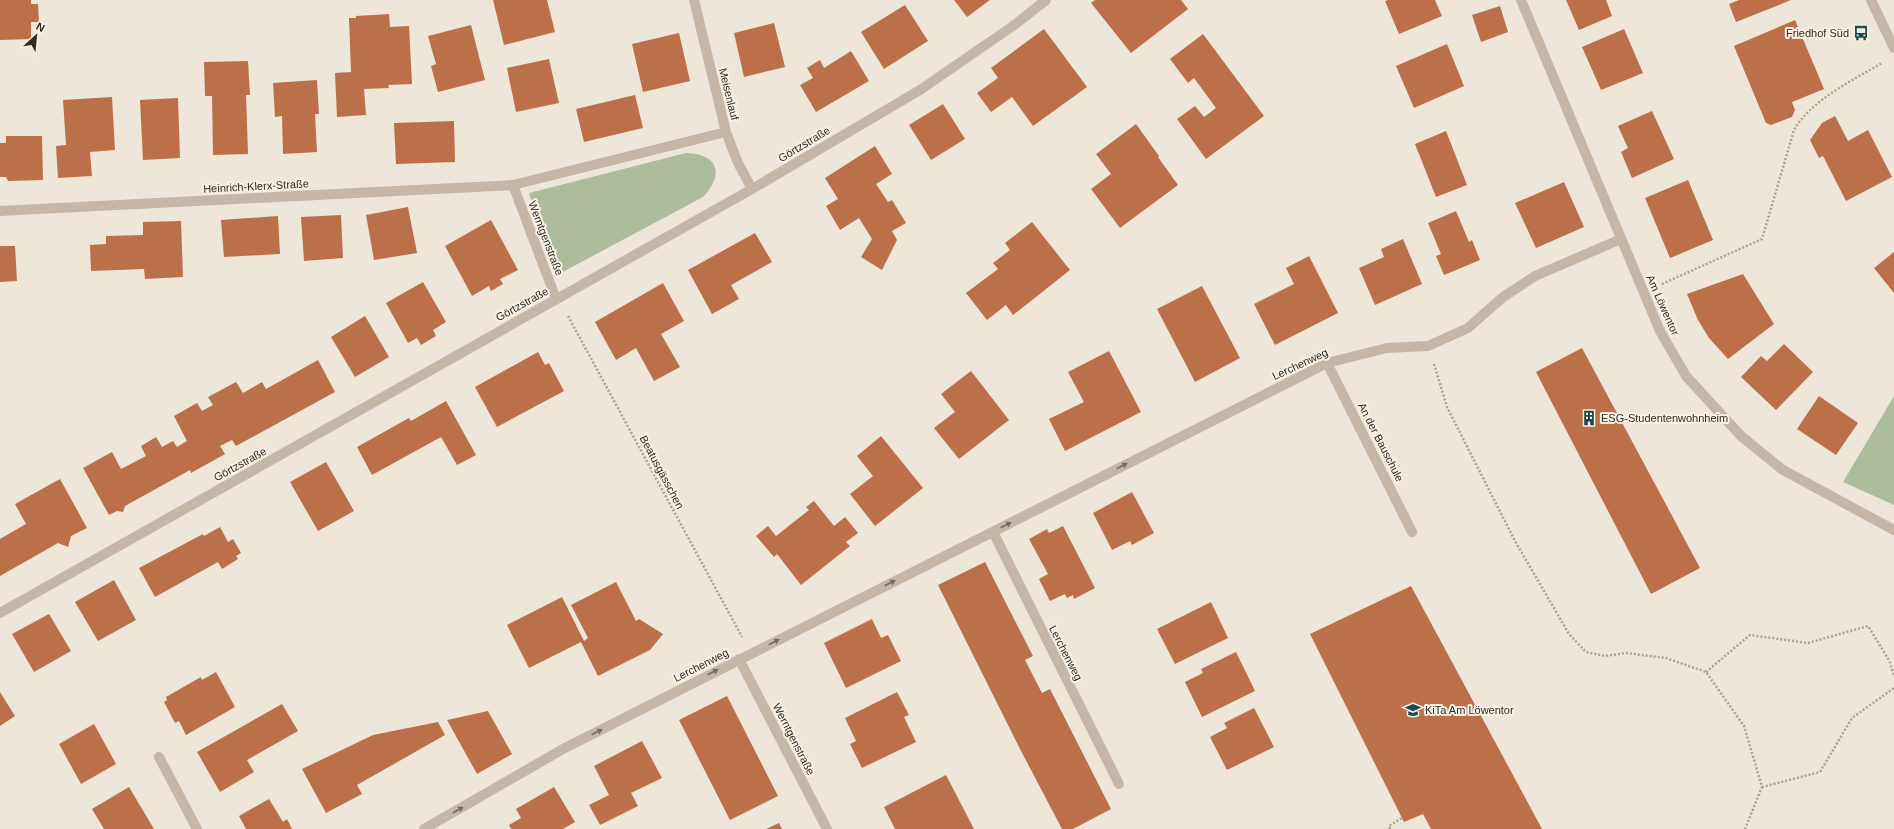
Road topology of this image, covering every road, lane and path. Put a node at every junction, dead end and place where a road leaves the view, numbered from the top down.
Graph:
1 (694, 0) edge
2 (1046, 0) edge
3 (1521, 0) edge
4 (1871, 0) edge
5 (1894, 48) edge
6 (1888, 59) dead end
7 (726, 132) junction
8 (513, 185) junction
9 (752, 189) junction
10 (0, 210) edge
11 (1621, 239) junction
12 (1668, 282) dead end
13 (556, 299) junction
14 (1428, 346) junction
15 (1327, 363) junction
16 (1894, 530) edge
17 (992, 532) junction
18 (1412, 532) dead end
19 (0, 613) edge
20 (751, 653) junction
21 (739, 659) junction
22 (1706, 672) junction
23 (1894, 676) edge
24 (1894, 688) edge
25 (159, 757) dead end
26 (1119, 784) dead end
27 (1762, 787) junction
28 (1402, 818) dead end
29 (197, 829) edge
30 (424, 829) edge
31 (827, 829) edge
32 (1390, 829) edge
33 (1745, 829) edge

1 - 7 street, Meisenlauf
2 - 9 street, Görtzstraße
3 - 11 street, Am Löwentor
4 - 5 street
6 - 12 path
7 - 8 street
7 - 9 street, Meisenlauf
8 - 10 street, Heinrich-Klerx-Straße
8 - 13 street, Werntgenstraße
9 - 13 street, Görtzstraße
11 - 14 street, Lerchenweg
11 - 16 street, Am Löwentor
13 - 19 street, Görtzstraße
13 - 20 path, Beatusgässchen
14 - 15 street, Lerchenweg
14 - 22 path
17 -> 15 street, Lerchenweg
15 - 18 street, An der Bauschule
20 -> 17 street, Lerchenweg
17 - 26 street, Lerchenweg
20 - 21 street, Lerchenweg
30 -> 21 street, Lerchenweg
21 - 31 street, Werntgenstraße
22 - 23 path
22 - 27 path
24 - 27 path
25 - 29 street
27 - 33 path
28 - 32 path

